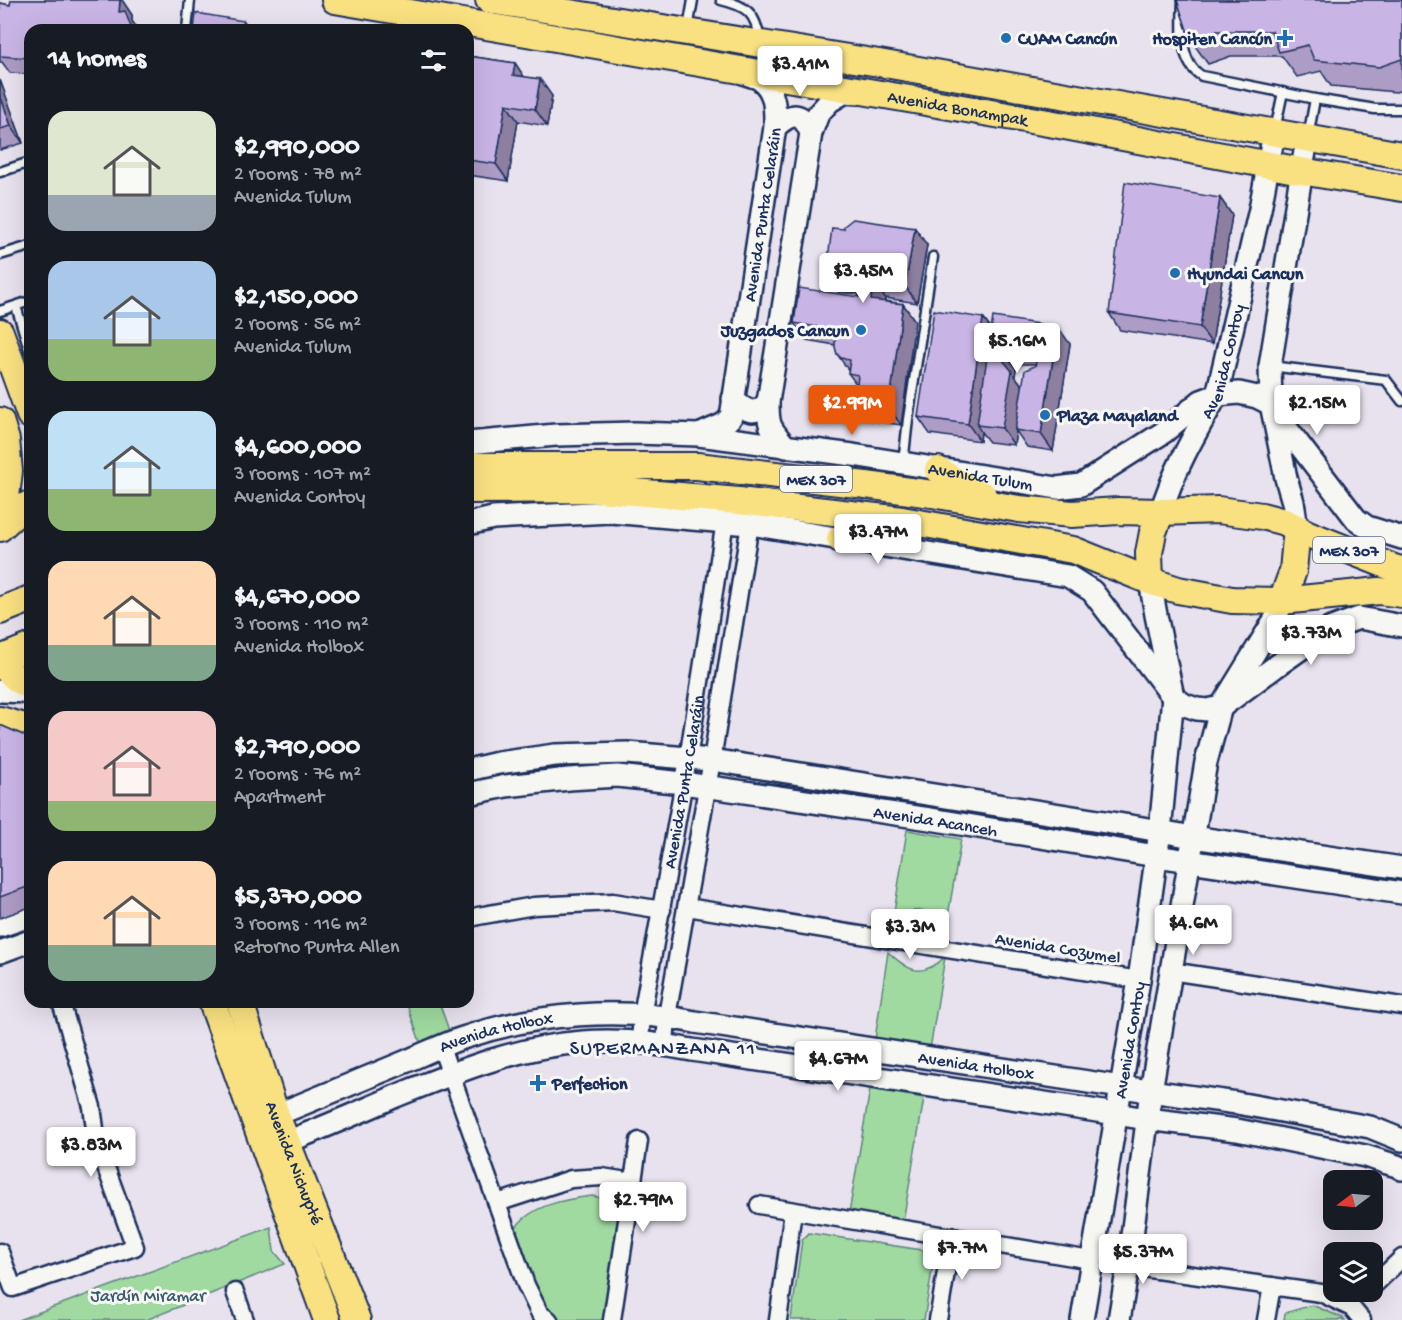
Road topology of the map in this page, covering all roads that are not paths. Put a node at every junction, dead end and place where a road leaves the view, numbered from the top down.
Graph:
1 (190, 0) edge
2 (335, 0) edge
3 (489, 0) edge
4 (693, 0) edge
5 (721, 0) edge
6 (1183, 0) edge
7 (188, 24) edge
8 (472, 24) edge
9 (474, 24) edge
10 (687, 32) junction
11 (760, 44) junction
12 (736, 70) junction
13 (1283, 92) junction
14 (872, 93) junction
15 (1315, 99) junction
16 (1402, 109) edge
17 (776, 127) junction
18 (811, 133) junction
19 (1274, 133) junction
20 (1307, 139) junction
21 (1402, 155) edge
22 (24, 164) edge
23 (1268, 164) junction
24 (1301, 171) junction
25 (0, 172) edge
26 (1402, 188) edge
27 (1260, 209) junction
28 (1295, 211) junction
29 (24, 248) edge
30 (0, 255) edge
31 (933, 257) dead end
32 (24, 304) edge
33 (16, 306) junction
34 (0, 311) edge
35 (0, 332) edge
36 (1270, 366) junction
37 (20, 371) edge
38 (24, 389) edge
39 (1217, 395) junction
40 (733, 399) junction
41 (1402, 401) edge
42 (768, 402) junction
43 (1270, 404) junction
44 (0, 421) edge
45 (699, 435) junction
46 (474, 442) edge
47 (786, 447) junction
48 (903, 464) junction
49 (474, 466) edge
50 (938, 470) junction
51 (474, 490) edge
52 (24, 507) edge
53 (1019, 509) junction
54 (1161, 512) junction
55 (891, 519) junction
56 (725, 521) junction
57 (474, 523) edge
58 (750, 524) junction
59 (2, 526) edge
60 (1296, 528) junction
61 (1402, 538) edge
62 (840, 539) junction
63 (1402, 570) edge
64 (1150, 581) junction
65 (1402, 594) edge
66 (24, 601) edge
67 (1282, 601) junction
68 (0, 611) edge
69 (1402, 626) edge
70 (24, 650) edge
71 (0, 661) edge
72 (24, 683) edge
73 (0, 691) edge
74 (24, 692) edge
75 (1173, 697) junction
76 (1221, 707) junction
77 (0, 720) edge
78 (24, 727) edge
79 (688, 759) junction
80 (712, 760) junction
81 (474, 769) edge
82 (683, 783) junction
83 (707, 787) junction
84 (474, 793) edge
85 (1160, 831) junction
86 (1193, 837) junction
87 (1155, 856) junction
88 (1190, 862) junction
89 (1402, 868) edge
90 (1402, 893) edge
91 (687, 907) junction
92 (662, 910) junction
93 (474, 917) edge
94 (24, 918) edge
95 (0, 926) edge
96 (24, 943) edge
97 (0, 952) edge
98 (1170, 971) junction
99 (1139, 980) junction
100 (1402, 1006) edge
101 (64, 1008) edge
102 (214, 1008) edge
103 (242, 1008) edge
104 (642, 1015) junction
105 (668, 1016) junction
106 (640, 1042) junction
107 (665, 1045) junction
108 (441, 1047) junction
109 (450, 1074) junction
110 (1121, 1087) junction
111 (1151, 1091) junction
112 (276, 1115) junction
113 (1116, 1115) junction
114 (1148, 1119) junction
115 (1402, 1140) edge
116 (639, 1141) dead end
117 (287, 1142) junction
118 (1402, 1169) edge
119 (633, 1182) junction
120 (497, 1203) junction
121 (759, 1205) dead end
122 (793, 1211) junction
123 (952, 1236) junction
124 (0, 1252) edge
125 (1402, 1258) edge
126 (1091, 1260) junction
127 (1128, 1266) junction
128 (1383, 1276) edge
129 (1272, 1286) junction
130 (235, 1292) dead end
131 (1357, 1314) edge
132 (245, 1320) edge
133 (327, 1320) edge
134 (357, 1320) edge
135 (549, 1320) edge
136 (612, 1320) edge
137 (778, 1320) edge
138 (938, 1320) edge
139 (1082, 1320) edge
140 (1119, 1320) edge
141 (1266, 1320) edge

1 - 7 lane
2 - 8 main road, Avenida Bonampak
3 - 10 main road, Avenida Bonampak
4 - 10 lane
5 - 11 lane
6 - 13 lane
9 - 12 main road, Avenida Bonampak
10 - 11 main road, Avenida Bonampak
11 - 19 main road, Avenida Bonampak
12 - 14 main road, Avenida Bonampak
12 - 17 street, Avenida Punta Celaráin
13 - 15 lane
13 - 19 lane
14 - 18 street, Avenida Punta Celaráin
14 - 23 main road, Avenida Bonampak
15 - 16 lane
15 - 20 lane
17 - 18 street
17 - 40 street, Avenida Punta Celaráin
18 - 42 street, Avenida Punta Celaráin
19 - 20 main road, Avenida Bonampak
19 - 23 street, Avenida Contoy
20 - 21 main road, Avenida Bonampak
20 - 24 street
22 - 25 lane
23 - 24 main road, Avenida Bonampak
23 - 27 street, Avenida Contoy
24 - 26 main road, Avenida Bonampak
24 - 28 street
27 - 28 street
27 - 39 street, Avenida Contoy
28 - 36 street
29 - 30 lane
31 - 48 lane
32 - 33 lane
33 - 34 lane
33 - 37 lane
35 - 37 main road
36 - 41 lane
36 - 43 street
37 - 38 main road
39 - 43 street, Avenida Tulum
39 - 50 street, Avenida Tulum
39 - 54 street, Avenida Contoy
40 - 42 street
40 - 45 street, Avenida Punta Celaráin
42 - 47 street, Avenida Punta Celaráin
43 - 60 street
43 - 61 street
44 - 59 main road
45 - 46 street, Avenida Tulum
45 - 47 street, Avenida Tulum
47 - 48 street, Avenida Tulum
48 - 50 street, Avenida Tulum
49 - 53 main road, Avenida Tulum / MEX 307
50 - 53 main road
51 - 55 main road, MEX 307
52 - 59 main road
53 - 54 main road, Avenida Tulum / MEX 307
54 - 60 main road, Avenida Tulum
54 - 64 main road
55 - 62 main road
55 - 64 main road, MEX 307
56 - 57 street
56 - 58 street
56 - 79 street, Avenida Punta Celaráin
58 - 62 street
58 - 80 street, Avenida Punta Celaráin
60 - 63 main road, MEX 307
60 - 67 main road
62 - 75 street
64 - 67 main road
64 - 75 street, Avenida Contoy
65 - 67 main road
66 - 68 main road
67 - 76 street, Avenida Contoy
69 - 76 street
70 - 71 main road
71 - 72 main road
73 - 74 street
75 - 76 street
75 - 85 street, Avenida Contoy
76 - 86 street, Avenida Contoy
77 - 78 main road
79 - 80 street, Avenida Acanceh
79 - 81 street, Avenida Acanceh
79 - 82 street, Avenida Punta Celaráin
80 - 83 street, Avenida Punta Celaráin
80 - 85 street, Avenida Acanceh
82 - 83 street, Avenida Acanceh
82 - 84 street, Avenida Acanceh
82 - 92 street, Avenida Punta Celaráin
83 - 87 street, Avenida Acanceh
83 - 91 street, Avenida Punta Celaráin
85 - 86 street, Avenida Acanceh
85 - 87 street, Avenida Contoy
86 - 88 street, Avenida Contoy
86 - 89 street, Avenida Acanceh
87 - 88 street, Avenida Acanceh
87 - 99 street, Avenida Contoy
88 - 90 street, Avenida Acanceh
88 - 98 street, Avenida Contoy
91 - 99 street, Avenida Cozumel
91 - 105 street, Avenida Punta Celaráin
92 - 93 street
92 - 104 street, Avenida Punta Celaráin
94 - 95 street
96 - 97 street
98 - 100 street
98 - 111 street, Avenida Contoy
99 - 110 street, Avenida Contoy
101 - 124 street
102 - 133 main road, Avenida Nichupté
103 - 112 main road, Avenida Nichupté
104 - 105 street, Avenida Holbox
104 - 106 street, Avenida Punta Celaráin
104 - 108 street, Avenida Holbox
105 - 107 street, Avenida Punta Celaráin
105 - 110 street, Avenida Holbox
106 - 107 street, Avenida Holbox
106 - 109 street, Avenida Holbox
107 - 113 street, Avenida Holbox
108 - 109 street
108 - 112 street, Avenida Holbox
109 - 117 street, Avenida Holbox
109 - 120 street
110 - 111 street, Avenida Holbox
110 - 113 street, Avenida Contoy
111 - 114 street, Avenida Contoy
111 - 115 street, Avenida Holbox
112 - 117 main road, Avenida Nichupté
113 - 114 street, Avenida Holbox
113 - 126 street, Avenida Contoy
114 - 118 street, Avenida Holbox
114 - 127 street, Avenida Contoy
116 - 119 street
117 - 134 main road, Avenida Nichupté
119 - 120 street
119 - 136 street
120 - 135 street
121 - 122 street
122 - 123 street
122 - 137 street
123 - 126 street
123 - 138 street
125 - 128 street
126 - 139 street, Avenida Contoy
127 - 129 street
127 - 140 street, Avenida Contoy
129 - 131 street
129 - 141 street
130 - 132 street

